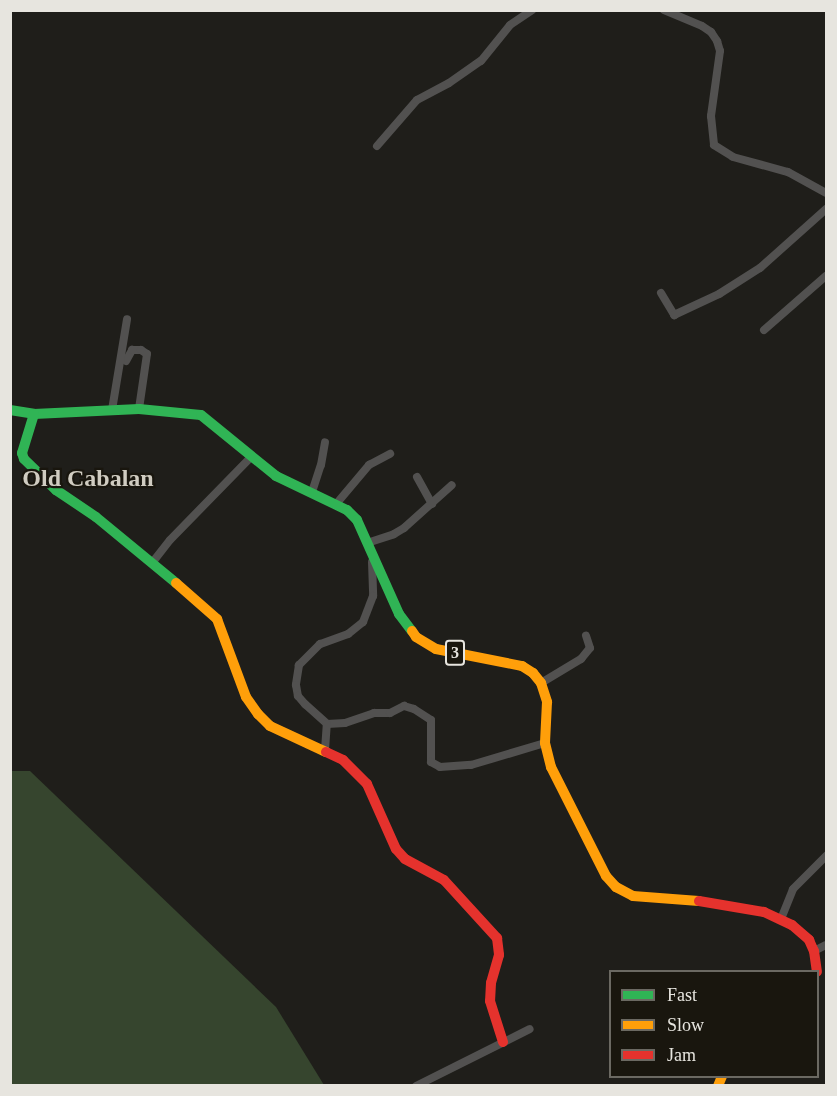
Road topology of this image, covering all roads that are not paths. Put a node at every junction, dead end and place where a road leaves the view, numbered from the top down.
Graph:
1 (532, 10) edge
2 (664, 10) edge
3 (377, 146) dead end
4 (826, 194) edge
5 (826, 209) edge
6 (826, 276) edge
7 (661, 293) dead end
8 (127, 319) dead end
9 (764, 330) dead end
10 (126, 361) dead end
11 (139, 409) junction
12 (112, 410) junction
13 (10, 411) edge
14 (34, 414) junction
15 (325, 442) dead end
16 (390, 454) dead end
17 (250, 458) junction
18 (417, 477) dead end
19 (452, 485) dead end
20 (312, 492) junction
21 (337, 503) junction
22 (432, 504) junction
23 (367, 543) junction
24 (372, 555) junction
25 (153, 563) junction
26 (586, 636) dead end
27 (541, 682) junction
28 (327, 723) junction
29 (545, 743) junction
30 (325, 750) junction
31 (826, 856) edge
32 (781, 919) junction
33 (826, 945) edge
34 (814, 951) junction
35 (817, 970) edge
36 (530, 1029) dead end
37 (503, 1042) junction
38 (425, 1083) edge
39 (416, 1086) edge

1 - 3 street
2 - 4 street
5 - 7 street
6 - 9 street
8 - 12 street
10 - 11 street
11 - 12 main road, 3
11 - 17 main road, 3
12 - 14 main road, 3
13 - 14 main road, 3
14 - 25 main road
15 - 20 street
16 - 21 street
17 - 20 main road, 3
17 - 25 street
18 - 22 street
19 - 22 street
20 - 21 main road, 3
21 - 23 main road, 3
22 - 23 street
23 - 24 main road, 3
24 - 27 main road, 3
24 - 28 street
25 - 30 main road
26 - 27 street
27 - 29 main road
28 - 29 street
28 - 30 street
29 - 32 main road
30 - 37 main road
31 - 32 street
32 - 34 main road
33 - 34 street
34 - 35 main road
36 - 37 street
37 - 38 street
38 - 39 street

